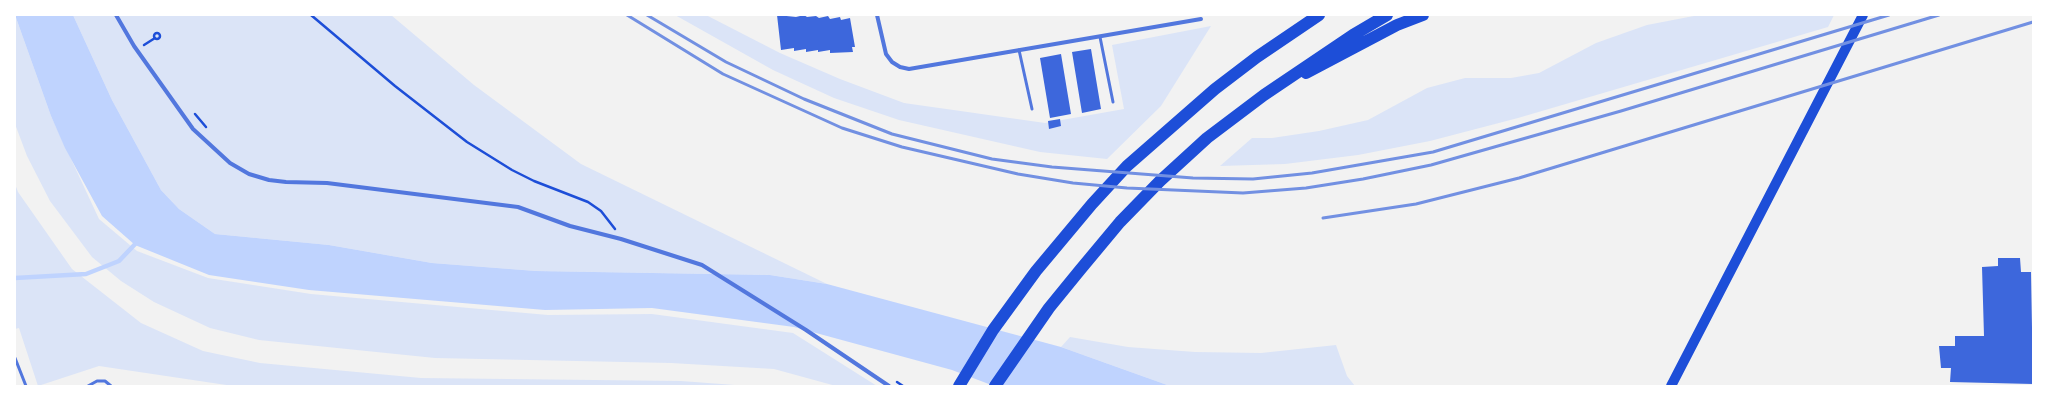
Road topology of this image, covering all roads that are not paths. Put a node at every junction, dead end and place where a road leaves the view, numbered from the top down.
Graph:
1 (116, 15) edge
2 (877, 15) edge
3 (1320, 15) edge
4 (1388, 15) edge
5 (1424, 15) edge
6 (1863, 15) edge
7 (1201, 19) dead end
8 (1100, 37) junction
9 (1019, 50) junction
10 (1264, 95) junction
11 (1113, 102) dead end
12 (1032, 109) dead end
13 (15, 358) edge
14 (26, 386) edge
15 (88, 386) edge
16 (111, 386) edge
17 (889, 386) edge
18 (959, 386) edge
19 (995, 386) edge
20 (1671, 386) edge

1 - 17 street
2 - 9 street
3 - 18 highway
4 - 10 highway
5 - 10 highway
6 - 20 main road
7 - 8 street
8 - 9 street
8 - 11 lane
9 - 12 lane
10 - 19 highway
13 - 14 lane
15 - 16 lane

